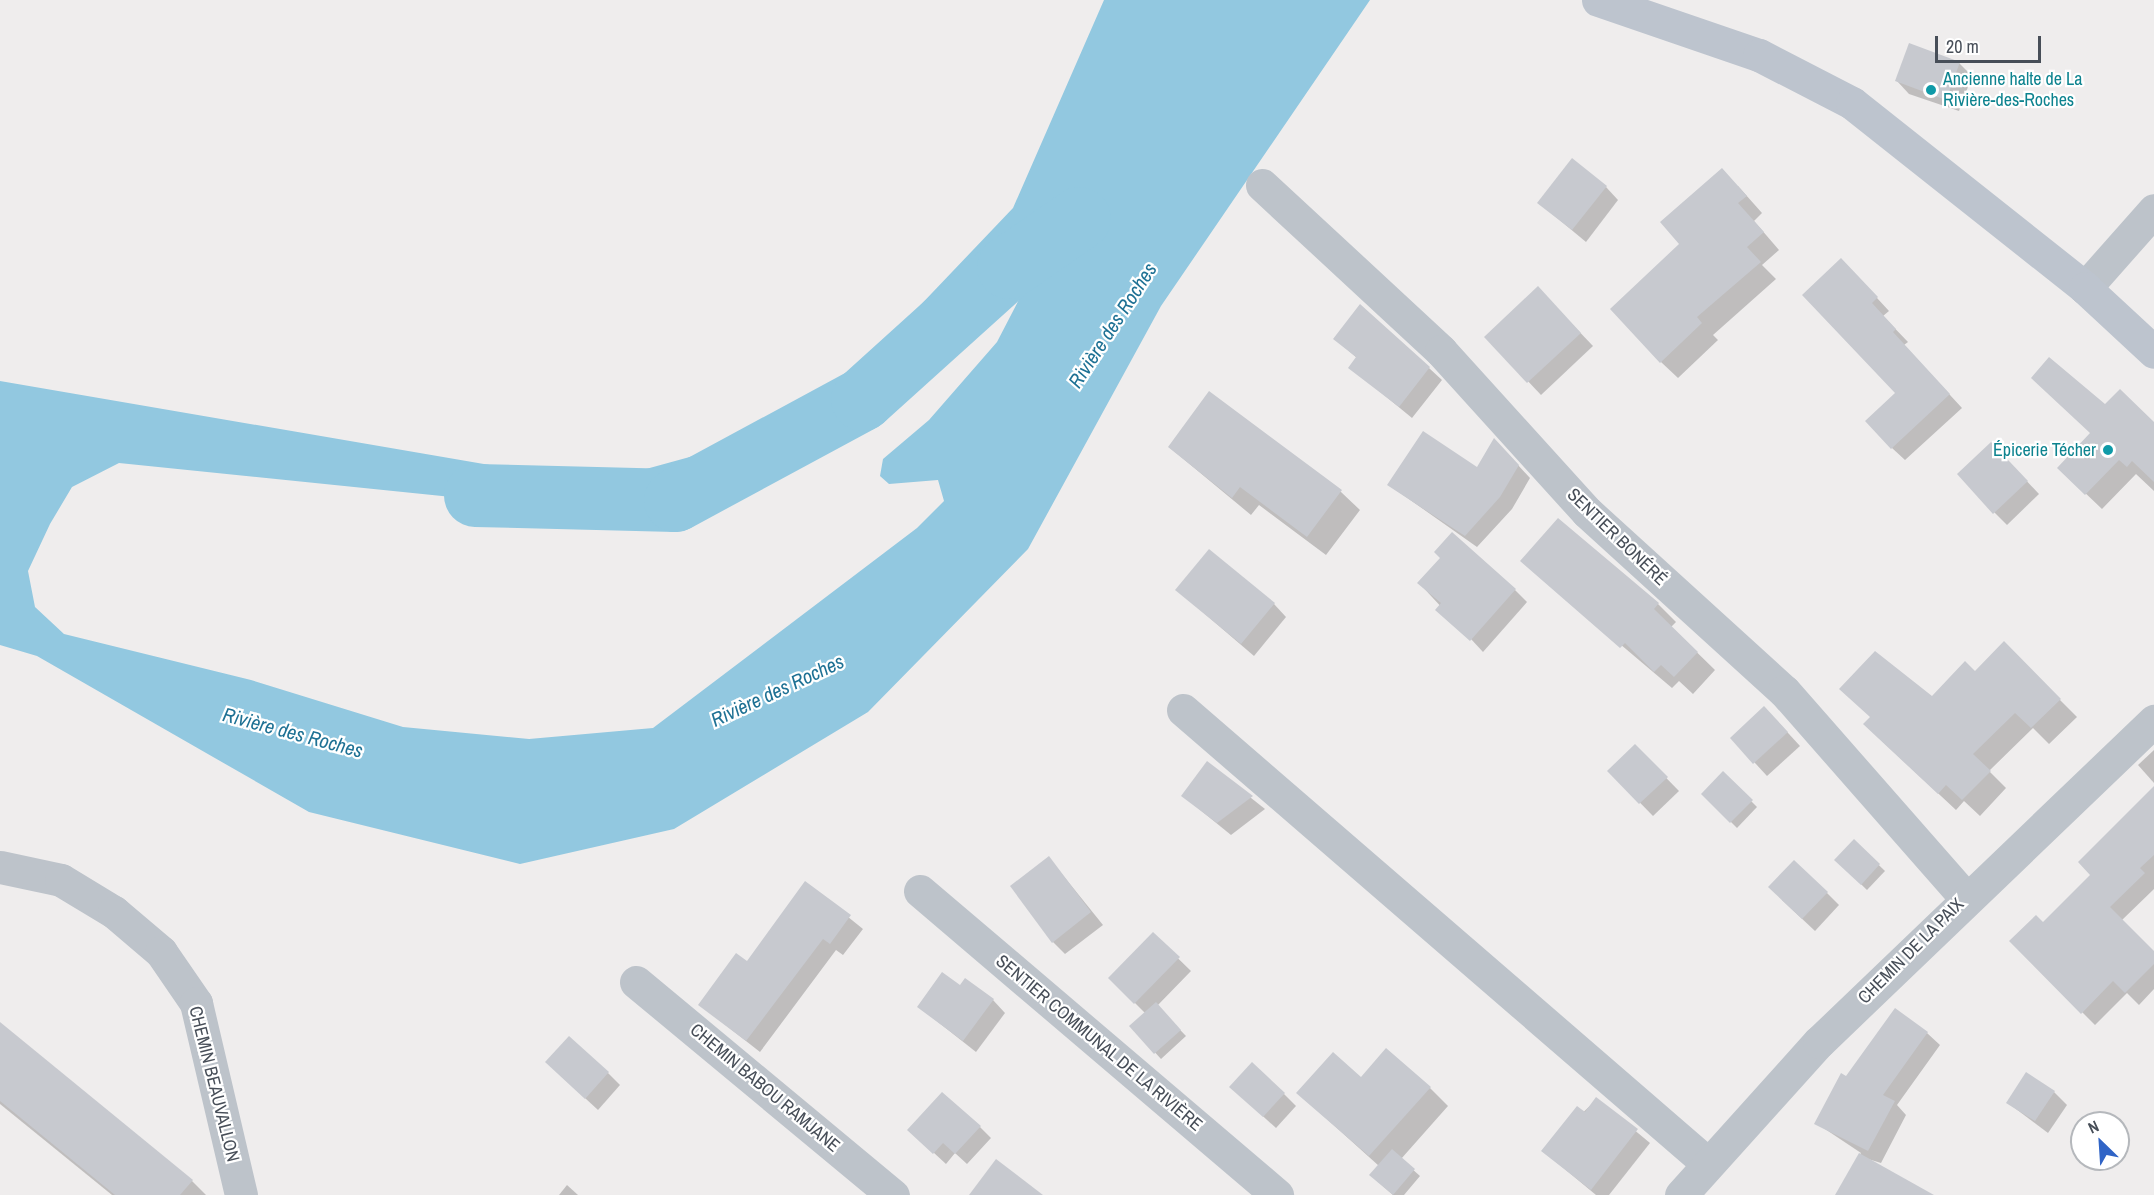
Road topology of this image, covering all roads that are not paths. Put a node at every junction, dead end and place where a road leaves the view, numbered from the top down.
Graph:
1 (1598, 0) edge
2 (1262, 185) dead end
3 (2154, 210) edge
4 (2085, 288) junction
5 (2154, 352) edge
6 (1183, 710) dead end
7 (2154, 721) edge
8 (0, 867) edge
9 (920, 891) dead end
10 (1965, 897) junction
11 (636, 982) dead end
12 (1706, 1162) junction
13 (241, 1195) edge
14 (893, 1195) edge
15 (1277, 1195) edge
16 (1681, 1195) edge

1 - 4 main road
2 - 10 street, SENTIER BONÉRÉ
3 - 4 street
4 - 5 main road
6 - 12 street
7 - 10 street, CHEMIN DE LA PAIX
8 - 13 street, CHEMIN BEAUVALLON
9 - 15 street, SENTIER COMMUNAL DE LA RIVIÈRE
10 - 12 street, CHEMIN DE LA PAIX
11 - 14 street, CHEMIN BABOU RAMJANE
12 - 16 street, CHEMIN DE LA PAIX

